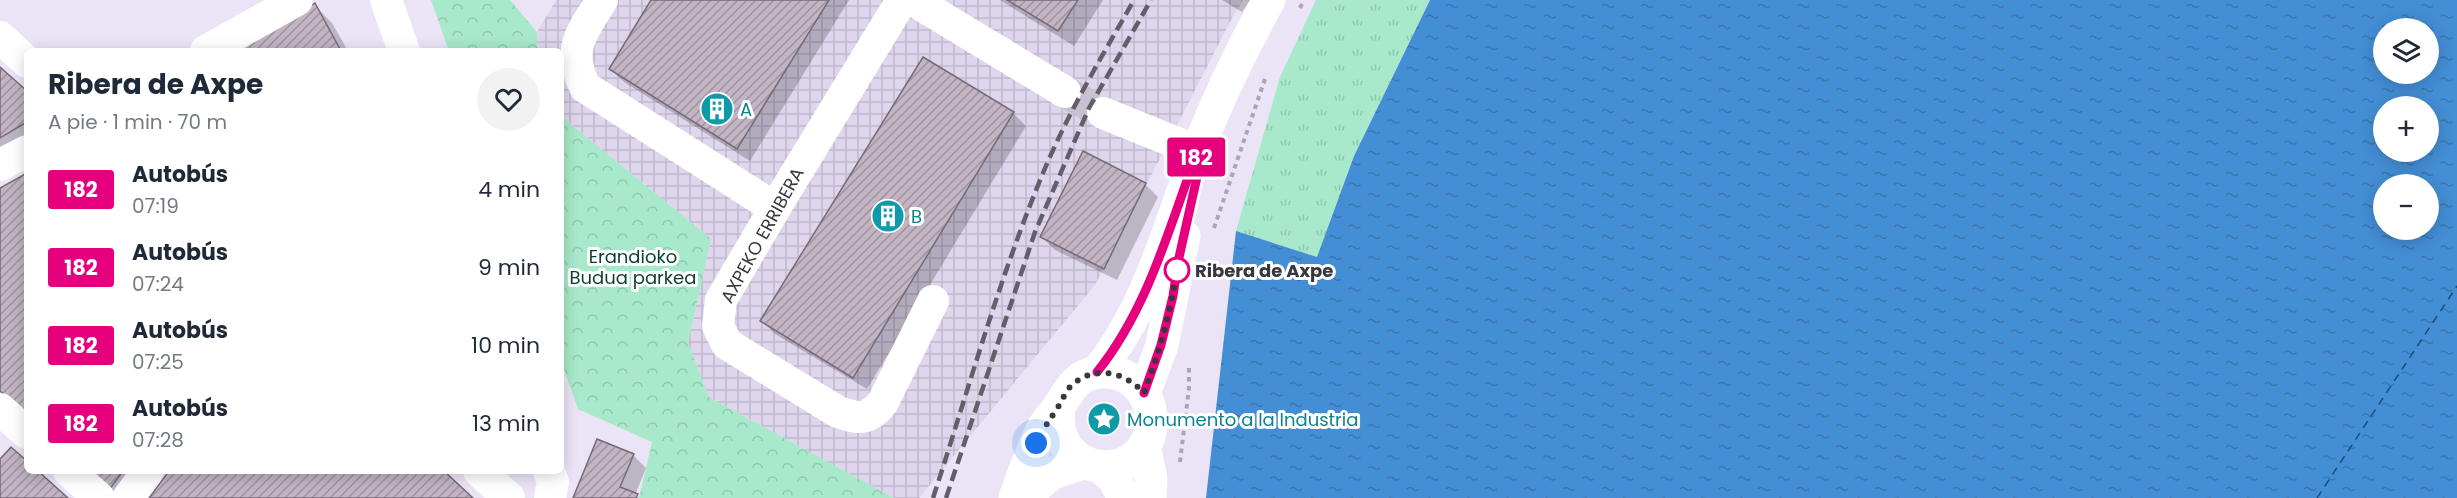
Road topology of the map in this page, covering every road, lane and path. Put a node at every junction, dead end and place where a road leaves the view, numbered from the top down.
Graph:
1 (297, 0) edge
2 (386, 0) edge
3 (602, 0) edge
4 (902, 0) edge
5 (913, 0) edge
6 (1304, 0) edge
7 (1284, 5) edge
8 (0, 38) edge
9 (211, 48) edge
10 (403, 48) edge
11 (24, 59) edge
12 (1269, 66) dead end
13 (1065, 92) tunnel mouth
14 (1103, 113) tunnel mouth
15 (24, 153) edge
16 (1196, 155) junction
17 (0, 165) edge
18 (775, 208) junction
19 (1210, 236) dead end
20 (933, 301) dead end
21 (1097, 372) junction
22 (1144, 393) junction
23 (1059, 406) junction
24 (0, 409) edge
25 (24, 430) edge
26 (1144, 446) junction
27 (1093, 465) junction
28 (72, 474) edge
29 (146, 474) edge
30 (482, 474) edge
31 (550, 474) edge
32 (99, 498) edge
33 (128, 498) edge
34 (509, 498) edge
35 (550, 498) edge
36 (1015, 498) edge
37 (1023, 498) edge
38 (1124, 498) edge
39 (1150, 498) edge

1 - 9 street
2 - 10 street
3 - 18 street
4 - 18 street, AXPEKO ERRIBERA
5 - 13 street
6 - 7 path
7 - 16 main road
8 - 11 street
12 - 19 path
14 - 16 street
15 - 17 street
16 - 21 main road
16 - 22 main road
18 - 20 street, AXPEKO ERRIBERA
21 - 22 main road
21 - 23 main road
22 - 26 main road
23 - 27 main road
23 - 36 main road
24 - 25 street
26 - 27 main road
26 - 39 main road
27 - 37 main road
27 - 38 main road
28 - 32 street
29 - 33 street
30 - 34 street
31 - 35 street

